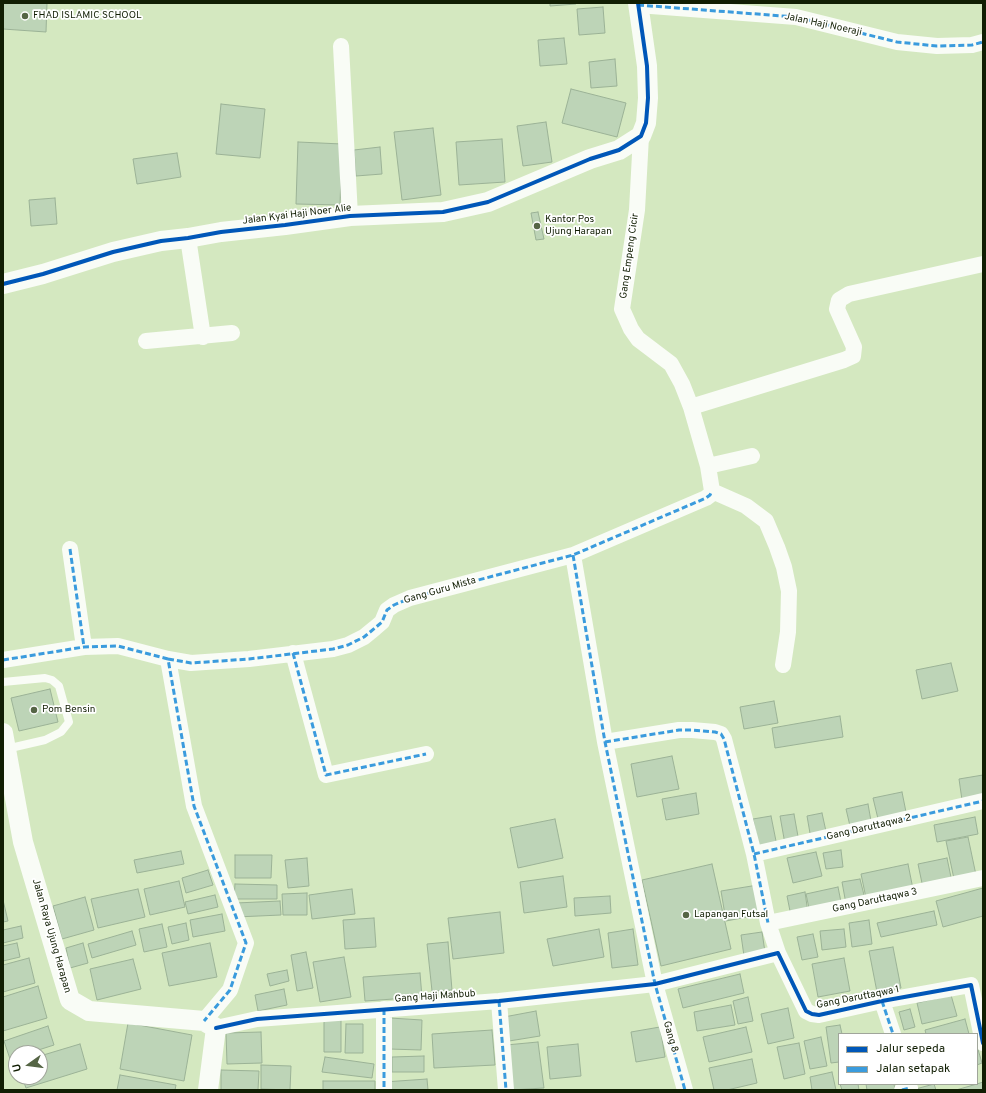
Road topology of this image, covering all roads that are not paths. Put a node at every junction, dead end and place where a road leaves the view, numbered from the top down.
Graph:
1 (638, 4) edge
2 (983, 42) edge
3 (341, 46) dead end
4 (641, 136) junction
5 (350, 216) junction
6 (188, 238) junction
7 (983, 264) edge
8 (3, 284) edge
9 (232, 333) dead end
10 (203, 337) junction
11 (146, 341) dead end
12 (691, 407) junction
13 (752, 456) dead end
14 (708, 466) junction
15 (712, 491) junction
16 (70, 549) dead end
17 (573, 555) junction
18 (84, 647) junction
19 (293, 653) junction
20 (168, 659) junction
21 (3, 660) edge
22 (783, 665) dead end
23 (3, 682) edge
24 (5, 741) edge
25 (605, 742) junction
26 (426, 754) dead end
27 (983, 801) edge
28 (754, 854) junction
29 (983, 878) edge
30 (768, 923) junction
31 (778, 954) junction
32 (977, 983) edge
33 (655, 984) junction
34 (499, 1001) junction
35 (882, 1001) junction
36 (384, 1009) junction
37 (210, 1024) junction
38 (893, 1033) edge
39 (983, 1043) edge
40 (208, 1090) edge
41 (384, 1090) edge
42 (506, 1090) edge
43 (685, 1090) edge

1 - 2 street, Jalan Haji Noeraji
1 - 4 street
3 - 5 street
4 - 5 street, Jalan Kyai Haji Noer Alie
4 - 12 street, Gang Empeng Cicir
5 - 6 street, Jalan Kyai Haji Noer Alie
6 - 8 street, Jalan Kyai Haji Noer Alie
6 - 10 street
7 - 12 street
9 - 10 street
10 - 11 street
12 - 14 street, Gang Empeng Cicir
13 - 14 street
14 - 15 street, Gang Empeng Cicir
15 - 17 street, Gang Guru Mista
15 - 22 street
16 - 18 street
17 - 19 street, Gang Guru Mista
17 - 25 street, Gang 8
18 - 20 street, Gang Guru Mista
18 - 21 street, Gang Guru Mista
19 - 20 street, Gang Guru Mista
19 - 26 street
20 - 37 street
23 - 24 lane
24 - 37 street, Jalan Raya Ujung Harapan
25 - 28 street, Gang Daruttaqwa 1
25 - 33 street, Gang 8
27 - 28 street, Gang Daruttaqwa 2
28 - 30 street, Gang Daruttaqwa 1
29 - 30 street, Gang Daruttaqwa 3
30 - 31 street, Gang Daruttaqwa 1
31 - 33 street
31 - 35 street, Gang Daruttaqwa 1
32 - 35 street, Gang Daruttaqwa 1
32 - 39 street, Gang Daruttaqwa 1
33 - 34 street, Gang Haji Mahbub
33 - 43 street, Gang 8
34 - 36 street, Gang Haji Mahbub
34 - 42 street
35 - 38 street
36 - 37 street, Gang Haji Mahbub
36 - 41 street
37 - 40 street

